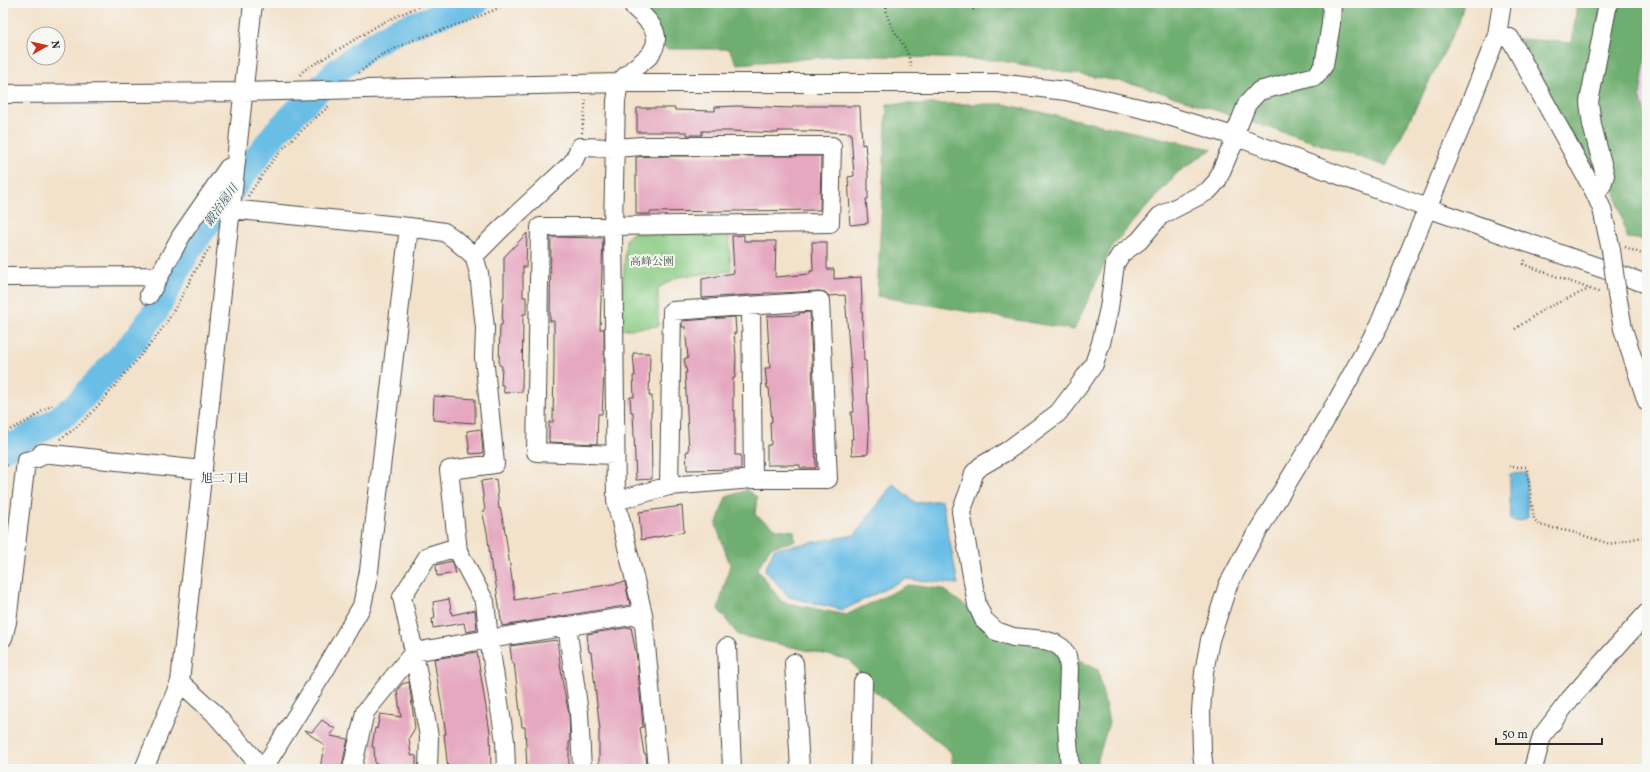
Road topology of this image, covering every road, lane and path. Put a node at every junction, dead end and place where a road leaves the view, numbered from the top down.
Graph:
1 (253, 3) edge
2 (426, 3) edge
3 (634, 3) edge
4 (887, 3) edge
5 (977, 3) edge
6 (1332, 3) edge
7 (1502, 3) edge
8 (1608, 3) edge
9 (973, 10) dead end
10 (1497, 35) junction
11 (619, 82) junction
12 (587, 83) junction
13 (912, 83) junction
14 (297, 91) junction
15 (243, 92) junction
16 (3, 94) edge
17 (1237, 137) junction
18 (580, 147) junction
19 (615, 148) junction
20 (234, 169) junction
21 (1595, 193) junction
22 (230, 208) junction
23 (1427, 208) junction
24 (613, 226) junction
25 (409, 227) junction
26 (228, 228) junction
27 (474, 256) junction
28 (1525, 260) dead end
29 (159, 276) junction
30 (3, 277) edge
31 (1647, 284) edge
32 (1589, 289) junction
33 (149, 294) dead end
34 (1618, 297) junction
35 (751, 306) junction
36 (1515, 329) dead end
37 (1647, 402) edge
38 (52, 405) dead end
39 (3, 433) edge
40 (42, 453) junction
41 (614, 454) junction
42 (1509, 467) dead end
43 (202, 470) junction
44 (753, 479) junction
45 (668, 486) junction
46 (616, 501) junction
47 (1647, 536) edge
48 (457, 546) junction
49 (1647, 613) edge
50 (643, 614) junction
51 (567, 626) junction
52 (3, 638) edge
53 (489, 639) junction
54 (727, 647) dead end
55 (414, 652) junction
56 (794, 663) dead end
57 (180, 682) junction
58 (863, 682) dead end
59 (144, 769) edge
60 (263, 769) edge
61 (352, 769) edge
62 (428, 769) edge
63 (506, 769) edge
64 (582, 769) edge
65 (658, 769) edge
66 (732, 769) edge
67 (800, 769) edge
68 (861, 769) edge
69 (1070, 769) edge
70 (1204, 769) edge
71 (1533, 769) edge

1 - 15 street
2 - 14 path
3 - 11 street
4 - 13 path
5 - 9 path
6 - 17 street
7 - 10 street
8 - 21 street
10 - 21 street
10 - 23 street
11 - 12 street
11 - 13 street
11 - 19 street
12 - 14 street
12 - 18 path
13 - 17 street
14 - 15 street
15 - 16 street
15 - 20 street
17 - 23 street
17 - 69 street
18 - 19 street
18 - 27 street
19 - 24 street
19 - 24 street
20 - 22 street
20 - 29 street
21 - 34 street, bridge
22 - 25 street
22 - 26 street
23 - 31 street
23 - 70 street
24 - 41 street
24 - 41 street
25 - 27 street
25 - 60 street
26 - 40 path
26 - 43 street
27 - 48 street
28 - 32 path
29 - 30 street
29 - 33 street
32 - 34 path
32 - 36 path
34 - 37 street
35 - 44 street
35 - 44 street
35 - 45 street
38 - 39 path
40 - 43 street
40 - 52 street
41 - 46 street
42 - 47 path
43 - 57 street
44 - 45 street
45 - 46 street
46 - 50 street
48 - 53 street
48 - 55 street
49 - 71 street
50 - 51 street
50 - 65 street
51 - 53 street
51 - 64 street
53 - 55 street
53 - 63 street
54 - 66 street
55 - 61 street
55 - 62 street
56 - 67 street
57 - 59 street
57 - 60 street
58 - 68 street

